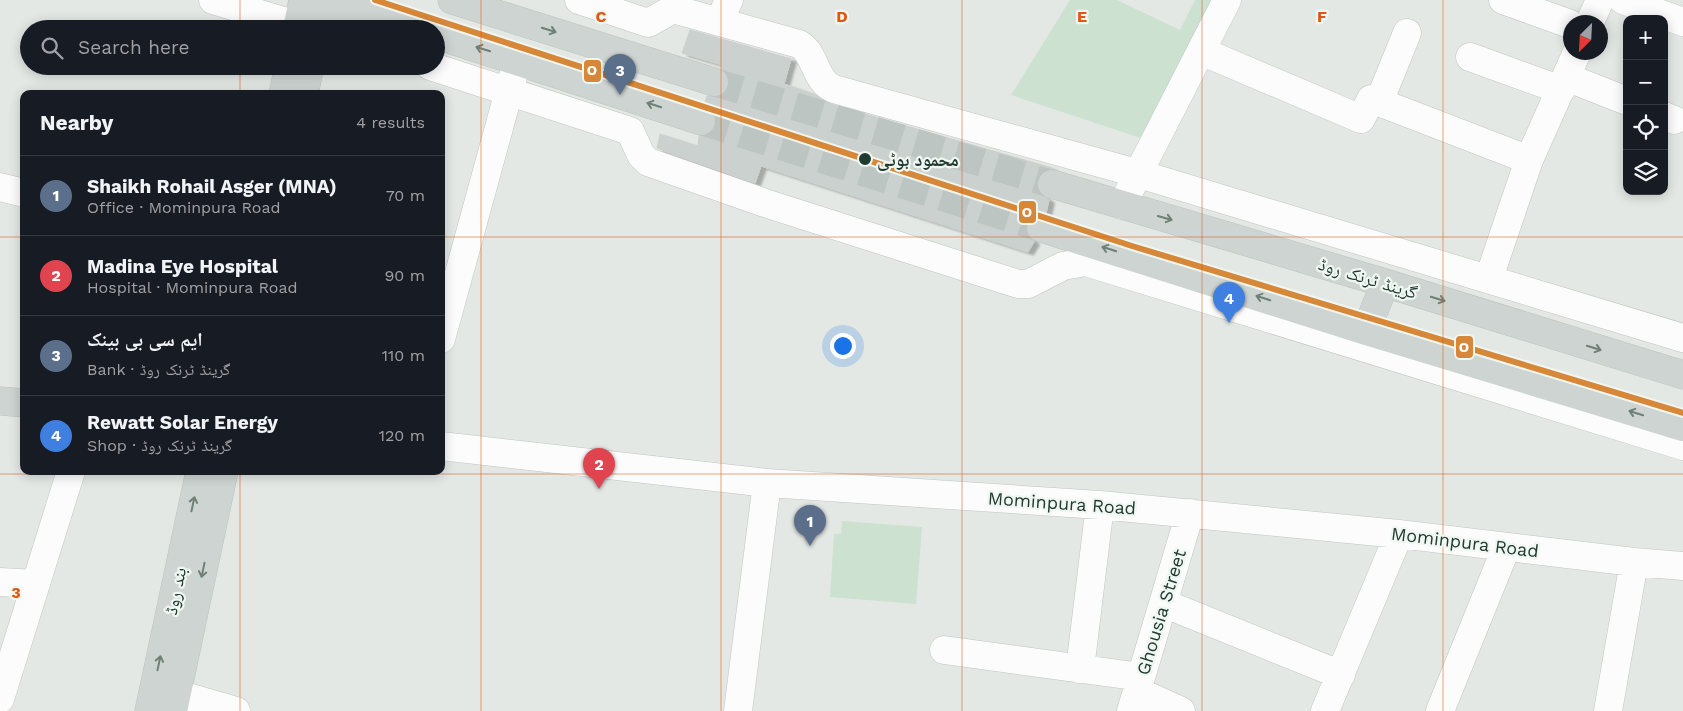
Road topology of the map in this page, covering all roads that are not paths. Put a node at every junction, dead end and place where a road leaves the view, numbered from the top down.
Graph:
1 (213, 0) edge
2 (323, 0) edge
3 (452, 0) edge
4 (579, 0) edge
5 (1227, 0) edge
6 (1503, 0) edge
7 (1600, 0) edge
8 (1623, 0) edge
9 (724, 11) edge
10 (1593, 15) edge
11 (297, 20) edge
12 (307, 20) edge
13 (387, 20) edge
14 (1563, 21) edge
15 (1683, 22) edge
16 (1407, 33) dead end
17 (445, 38) edge
18 (1201, 51) junction
19 (1470, 57) dead end
20 (517, 60) junction
21 (445, 71) edge
22 (1568, 73) edge
23 (287, 75) edge
24 (308, 75) edge
25 (714, 82) tunnel mouth
26 (284, 90) edge
27 (305, 90) edge
28 (510, 91) junction
29 (1623, 99) edge
30 (1379, 102) junction
31 (700, 120) tunnel mouth
32 (1529, 160) junction
33 (1136, 173) junction
34 (1052, 184) tunnel mouth
35 (0, 187) edge
36 (20, 192) edge
37 (1122, 206) junction
38 (1041, 228) tunnel mouth
39 (1489, 278) junction
40 (1385, 283) junction
41 (446, 305) edge
42 (1366, 331) junction
43 (1683, 338) edge
44 (1683, 375) edge
45 (0, 401) edge
46 (20, 403) edge
47 (1683, 427) edge
48 (445, 446) edge
49 (1683, 446) edge
50 (70, 475) edge
51 (199, 475) edge
52 (223, 475) edge
53 (767, 483) junction
54 (1100, 505) junction
55 (1190, 513) junction
56 (1399, 534) junction
57 (1506, 548) junction
58 (1634, 562) junction
59 (1683, 566) edge
60 (0, 582) edge
61 (36, 584) junction
62 (1163, 603) junction
63 (944, 650) dead end
64 (1080, 669) junction
65 (1341, 675) junction
66 (1137, 693) edge
67 (0, 699) edge
68 (175, 702) edge
69 (149, 711) edge
70 (236, 711) edge
71 (738, 711) edge
72 (1181, 711) edge
73 (1326, 711) edge
74 (1440, 711) edge
75 (1608, 711) edge

1 - 11 street
2 - 12 main road
2 - 13 main road
3 -> 25 main road
4 - 9 street
5 - 18 street
6 - 14 street
7 - 10 street
8 - 15 street
9 - 33 street
16 - 30 street
20 -> 17 main road
18 - 30 street
18 - 33 street
19 - 22 street
20 - 28 street
31 -> 20 main road
21 - 28 street
22 - 29 street
22 - 32 street
23 - 26 main road
24 - 27 main road
28 - 41 street
28 - 49 street
30 - 32 street
32 - 39 street
33 - 37 street
33 - 39 street
34 - 37 main road, گرینڈ ٹرنک روڈ
35 - 36 street
37 -> 40 main road, گرینڈ ٹرنک روڈ
42 -> 38 main road
39 - 43 street
40 - 42 main road
40 -> 44 main road, گرینڈ ٹرنک روڈ
47 -> 42 main road
45 - 46 main road
48 - 53 street, Mominpura Road
50 - 61 street
69 -> 51 main road, بند روڈ
52 -> 68 main road, بند روڈ
53 - 54 street, Mominpura Road
53 - 71 street
54 - 55 street, Mominpura Road
54 - 64 street
55 - 56 street, Mominpura Road
55 - 62 street, Ghousia Street
56 - 57 street, Mominpura Road
56 - 65 street
57 - 58 street, Mominpura Road
57 - 74 street
58 - 59 street, Mominpura Road
58 - 75 street
60 - 61 street
61 - 67 street
62 - 65 street
62 - 66 street, Ghousia Street
63 - 64 street
64 - 66 street
65 - 73 street
66 - 72 street
68 - 70 street

